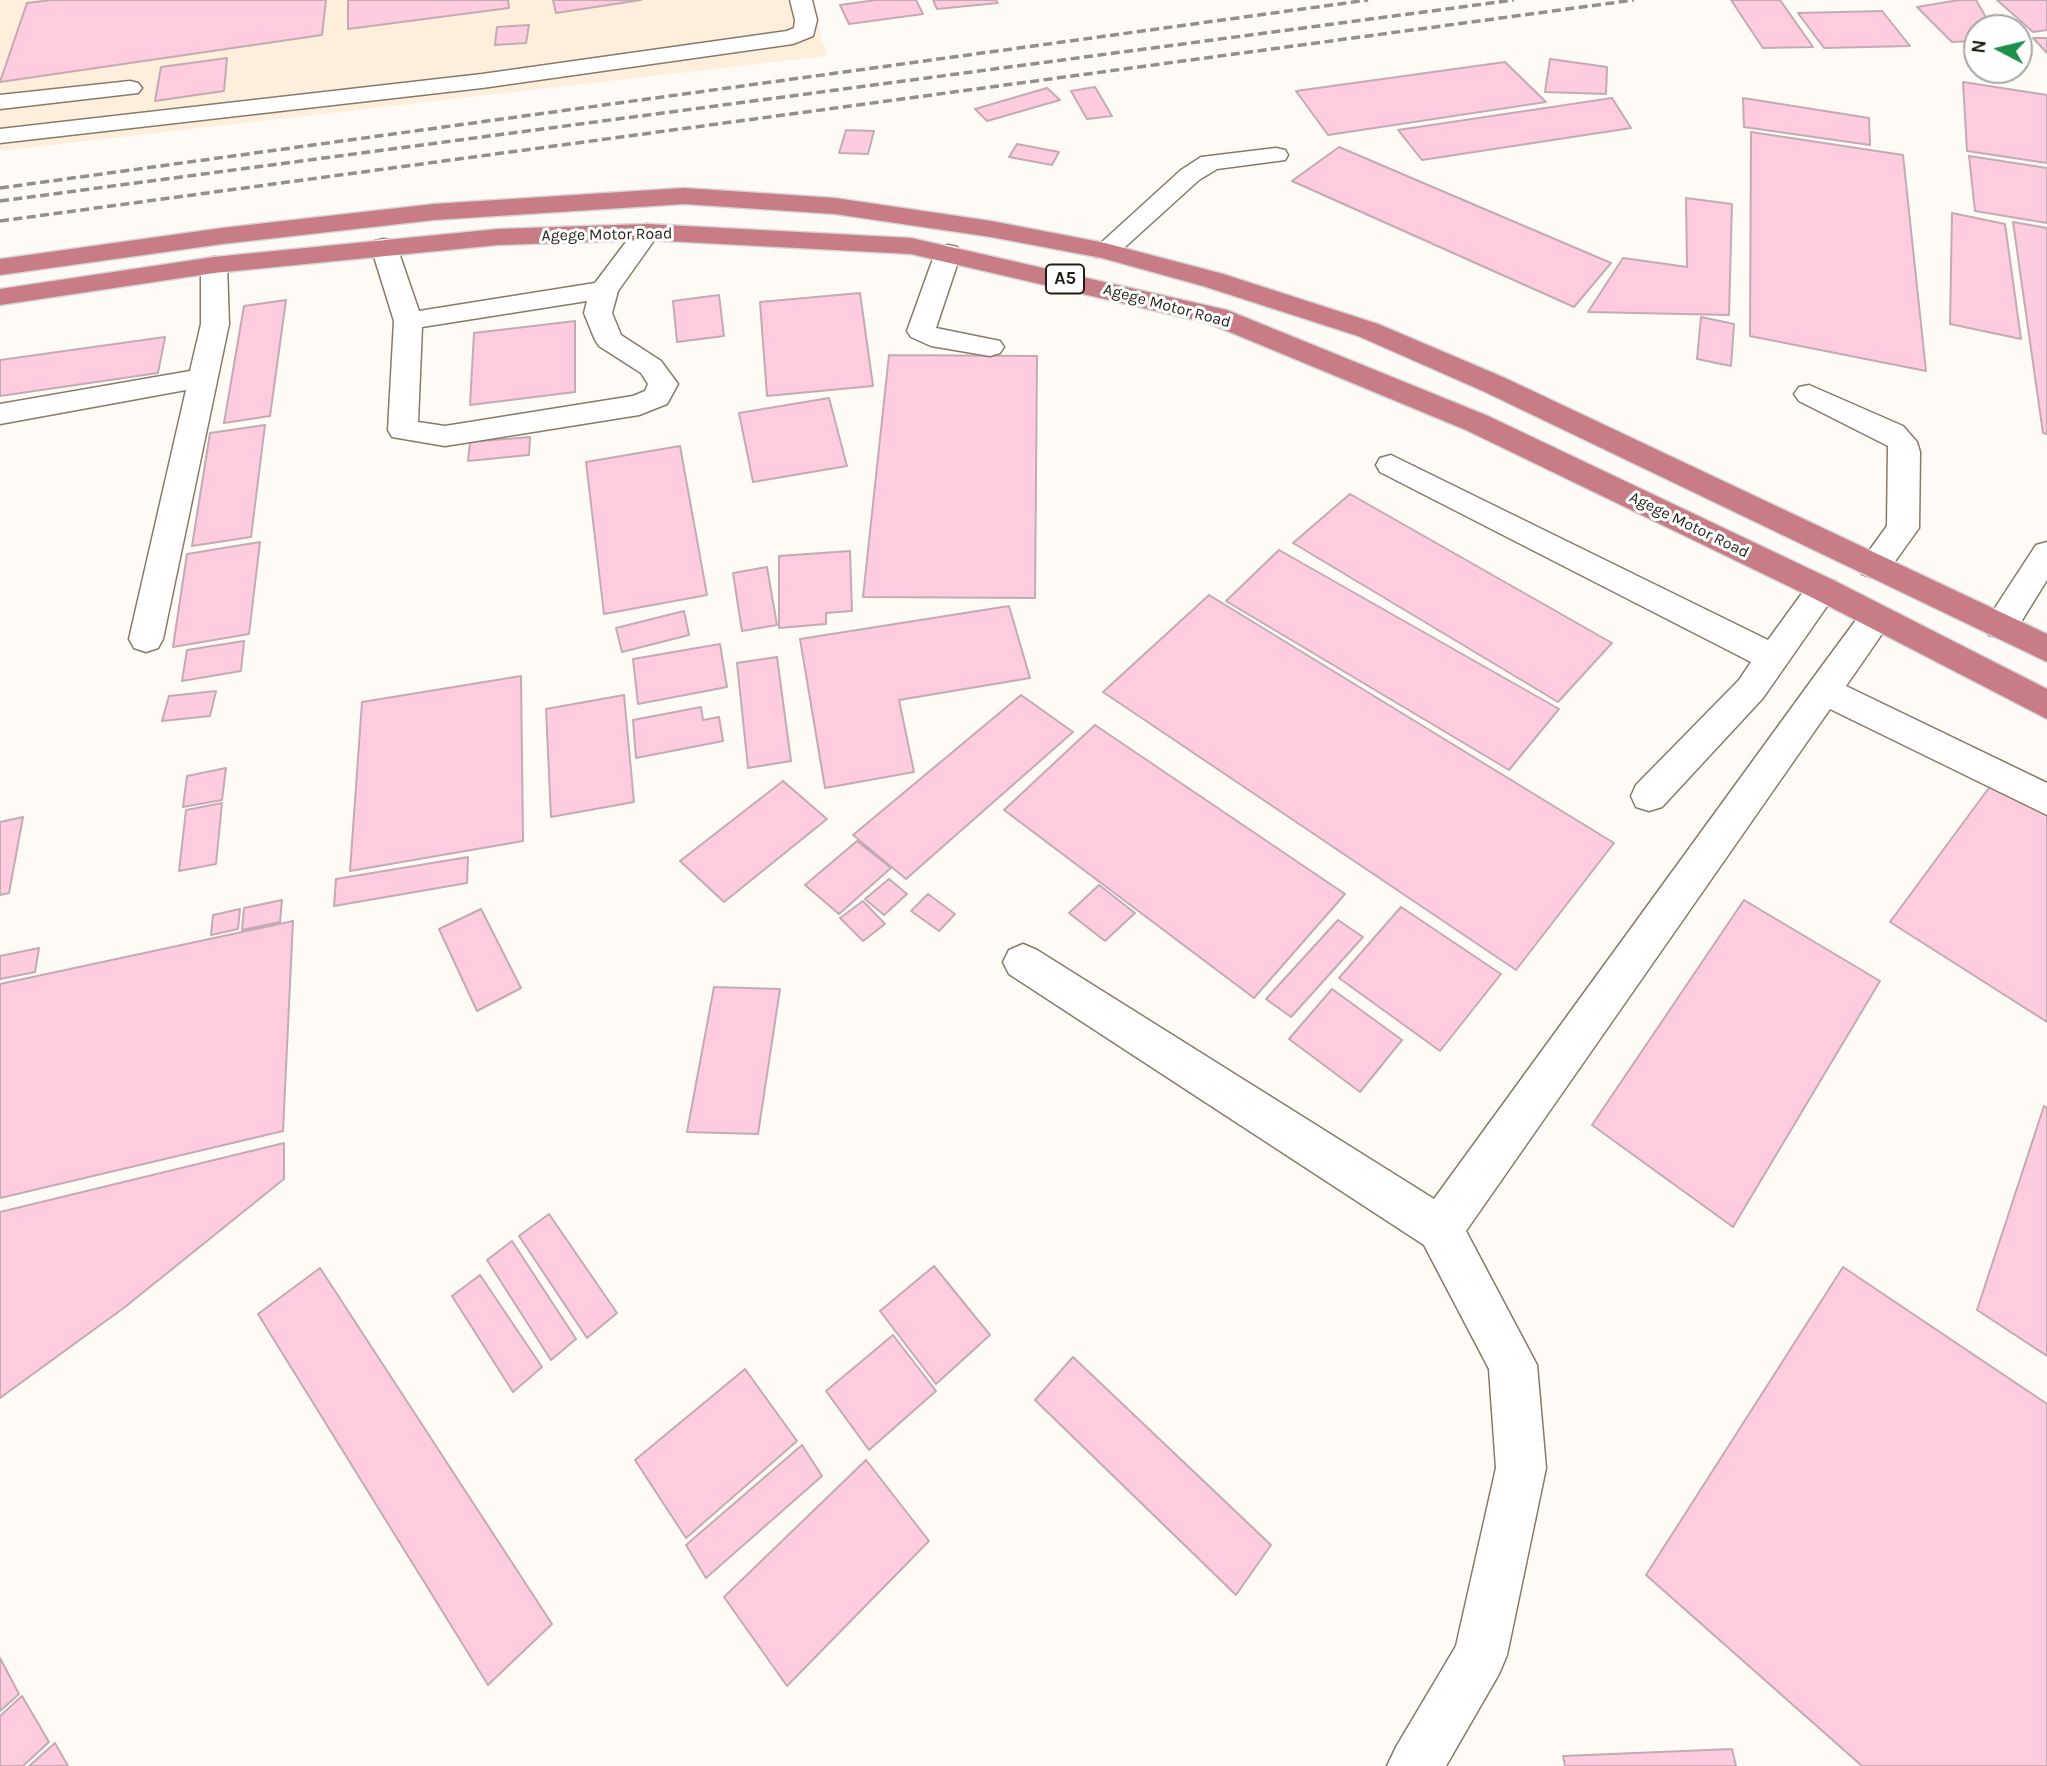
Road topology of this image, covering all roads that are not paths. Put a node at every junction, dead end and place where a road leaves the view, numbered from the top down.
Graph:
1 (801, 0) edge
2 (130, 88) dead end
3 (0, 102) edge
4 (0, 136) edge
5 (1276, 155) dead end
6 (647, 232) junction
7 (384, 247) junction
8 (1105, 251) junction
9 (948, 253) junction
10 (214, 265) junction
11 (0, 267) edge
12 (604, 290) junction
13 (0, 297) edge
14 (408, 321) junction
15 (990, 347) dead end
16 (204, 378) junction
17 (1809, 394) dead end
18 (0, 414) edge
19 (1391, 465) dead end
20 (2047, 553) edge
21 (1874, 566) junction
22 (1823, 589) junction
23 (1876, 618) junction
24 (2001, 626) junction
25 (146, 639) dead end
26 (2047, 649) edge
27 (1773, 658) junction
28 (1824, 690) junction
29 (2047, 705) edge
30 (1649, 796) dead end
31 (2047, 800) edge
32 (1023, 962) dead end
33 (1440, 1229) junction
34 (1415, 1766) edge

1 - 4 street
2 - 3 street
5 - 8 street
6 - 7 highway, Agege Motor Road / A5
6 - 9 highway, Agege Motor Road / A5
6 - 12 street
7 - 10 highway, Agege Motor Road / A5
7 - 14 street
8 - 11 highway, Agege Motor Road / A5
8 - 21 highway, Agege Motor Road / A5
9 - 15 street
9 - 22 highway, Agege Motor Road / A5
10 - 13 highway, Agege Motor Road / A5
10 - 16 street
12 - 14 street
12 - 14 street
16 - 18 street
16 - 25 street
17 - 21 street
19 - 27 street
20 - 24 street
21 - 24 highway, Agege Motor Road / A5
22 - 23 highway, Agege Motor Road / A5
22 - 27 street
23 - 28 street
23 - 29 highway, Agege Motor Road / A5
24 - 26 highway, Agege Motor Road / A5
27 - 30 street
28 - 31 street
28 - 33 street
32 - 33 street
33 - 34 street

